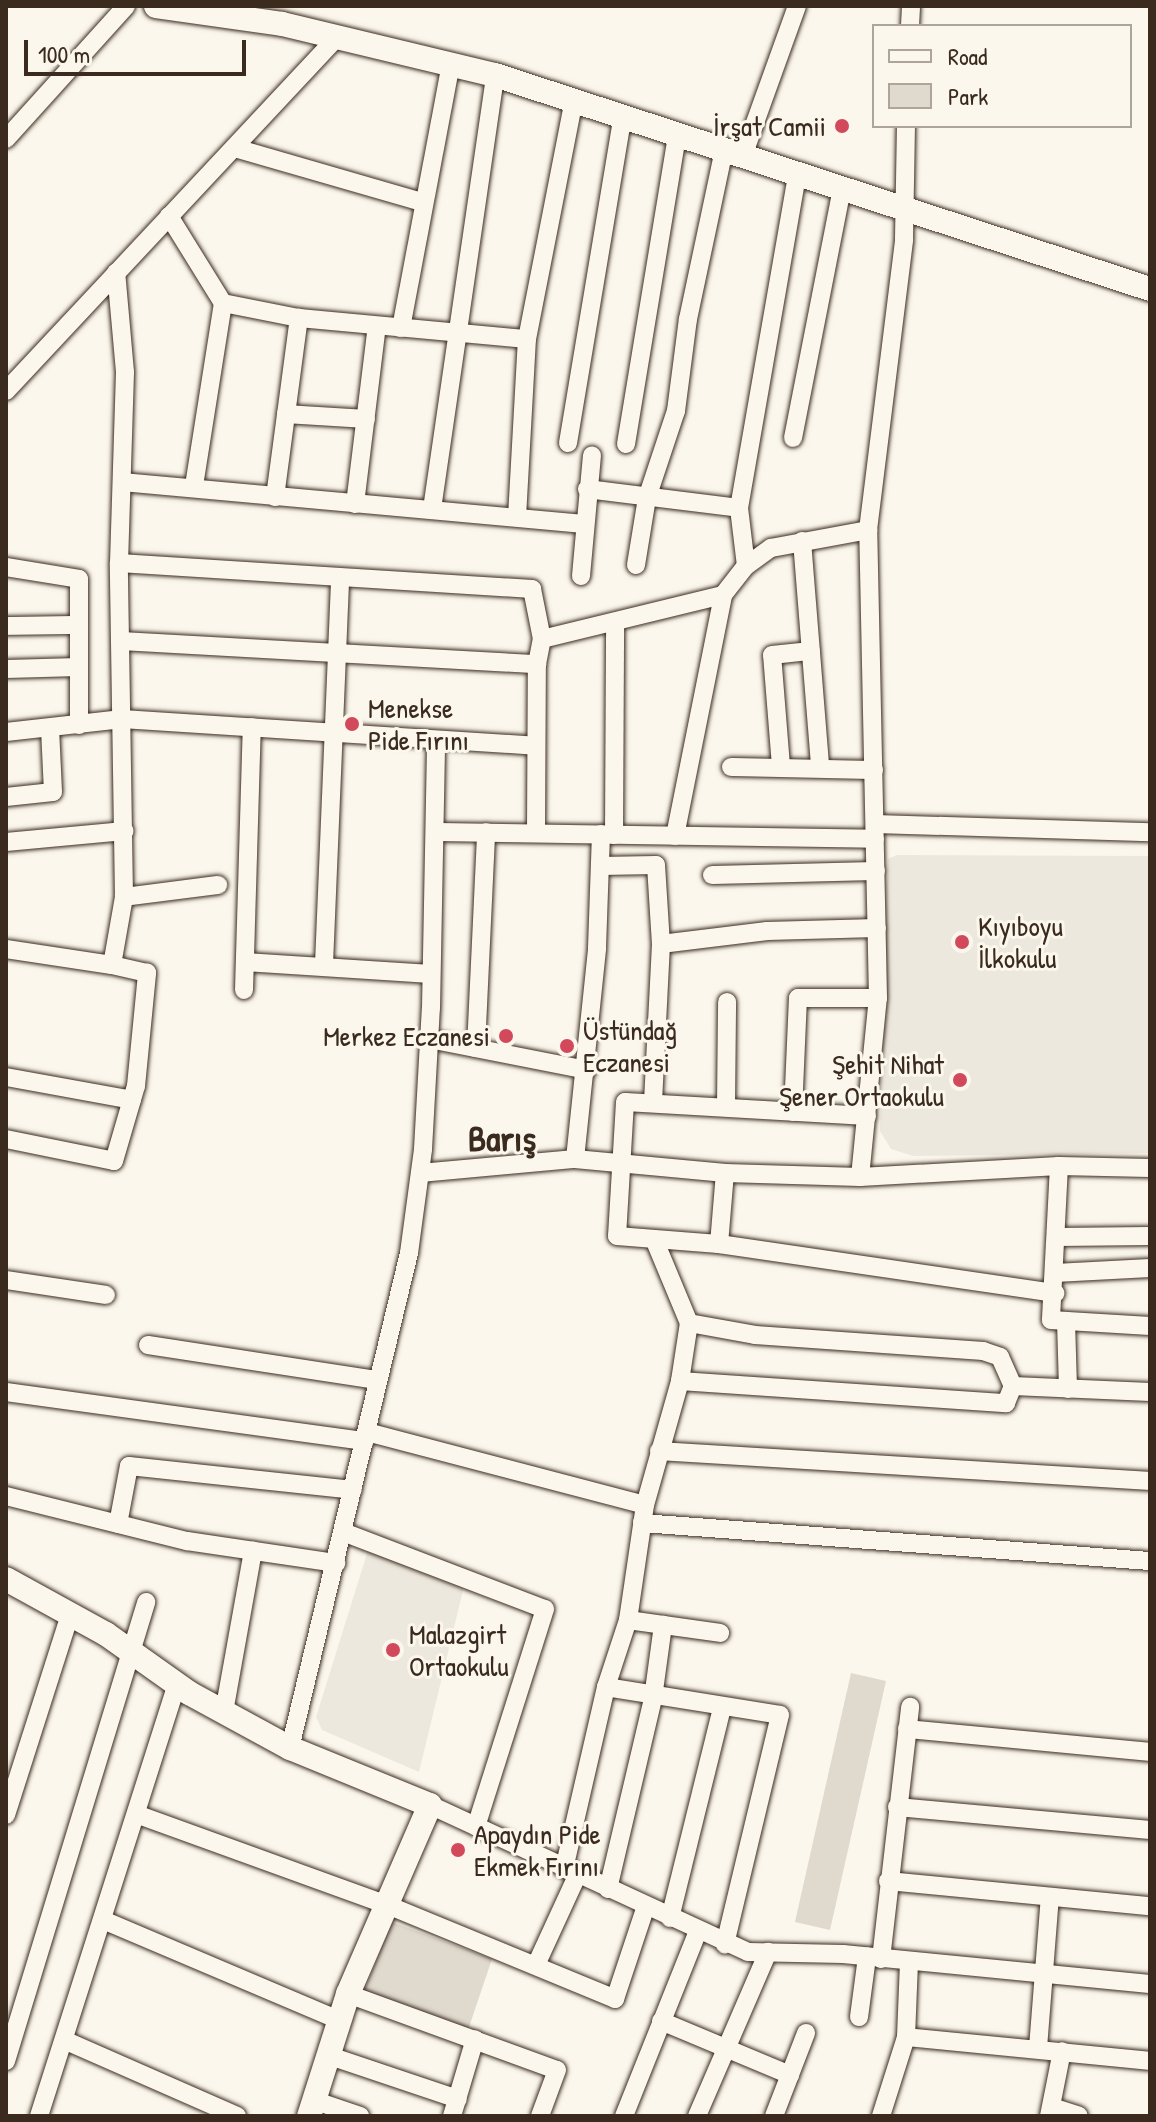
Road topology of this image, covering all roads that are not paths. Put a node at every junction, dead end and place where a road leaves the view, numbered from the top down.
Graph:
1 (126, 6) edge
2 (156, 6) edge
3 (797, 6) edge
4 (284, 15) edge
5 (338, 36) junction
6 (451, 63) junction
7 (495, 75) junction
8 (574, 99) junction
9 (623, 115) junction
10 (906, 128) edge
11 (677, 135) junction
12 (6, 139) edge
13 (235, 148) junction
14 (734, 153) junction
15 (797, 174) junction
16 (842, 189) junction
17 (422, 202) junction
18 (902, 208) junction
19 (169, 216) junction
20 (116, 272) junction
21 (1150, 289) edge
22 (223, 303) junction
23 (299, 318) junction
24 (377, 326) junction
25 (401, 328) junction
26 (454, 334) junction
27 (527, 339) junction
28 (6, 391) edge
29 (286, 414) junction
30 (366, 419) junction
31 (793, 438) dead end
32 (568, 443) dead end
33 (626, 444) dead end
34 (592, 456) dead end
35 (122, 482) junction
36 (194, 487) junction
37 (587, 489) junction
38 (275, 497) junction
39 (647, 498) junction
40 (355, 504) junction
41 (739, 508) junction
42 (432, 509) junction
43 (517, 517) junction
44 (584, 524) junction
45 (868, 530) junction
46 (802, 541) junction
47 (119, 563) junction
48 (636, 565) dead end
49 (746, 566) junction
50 (6, 567) edge
51 (581, 576) dead end
52 (340, 579) junction
53 (723, 595) junction
54 (615, 622) junction
55 (79, 625) junction
56 (6, 626) edge
57 (542, 639) junction
58 (121, 641) junction
59 (811, 651) junction
60 (336, 656) junction
61 (537, 664) junction
62 (79, 667) junction
63 (6, 669) edge
64 (122, 719) junction
65 (79, 725) junction
66 (252, 727) junction
67 (50, 728) junction
68 (6, 732) edge
69 (331, 733) junction
70 (436, 741) junction
71 (535, 746) junction
72 (820, 765) junction
73 (781, 766) junction
74 (731, 767) dead end
75 (874, 770) junction
76 (6, 797) edge
77 (124, 831) junction
78 (438, 832) junction
79 (486, 832) junction
80 (536, 832) junction
81 (875, 832) junction
82 (1150, 832) edge
83 (607, 834) junction
84 (675, 836) junction
85 (6, 842) edge
86 (600, 866) junction
87 (876, 871) junction
88 (712, 875) dead end
89 (218, 885) dead end
90 (124, 897) junction
91 (877, 928) junction
92 (661, 944) junction
93 (6, 949) edge
94 (246, 962) junction
95 (324, 964) junction
96 (112, 965) junction
97 (430, 974) junction
98 (244, 990) dead end
99 (878, 998) junction
100 (727, 1002) dead end
101 (429, 1039) junction
102 (476, 1048) junction
103 (587, 1070) junction
104 (6, 1077) edge
105 (132, 1100) junction
106 (653, 1103) junction
107 (726, 1105) junction
108 (793, 1112) junction
109 (867, 1116) junction
110 (6, 1139) edge
111 (575, 1159) junction
112 (623, 1164) junction
113 (1059, 1166) junction
114 (1150, 1168) edge
115 (420, 1173) junction
116 (725, 1173) junction
117 (860, 1177) junction
118 (1150, 1236) edge
119 (1057, 1237) junction
120 (654, 1239) junction
121 (719, 1244) junction
122 (1150, 1268) edge
123 (1055, 1273) junction
124 (6, 1280) edge
125 (1055, 1293) junction
126 (106, 1295) dead end
127 (1066, 1321) junction
128 (689, 1323) junction
129 (1150, 1326) edge
130 (148, 1345) dead end
131 (377, 1380) junction
132 (680, 1381) junction
133 (1013, 1386) junction
134 (1068, 1389) junction
135 (6, 1392) edge
136 (1150, 1392) edge
137 (366, 1437) junction
138 (659, 1451) junction
139 (1150, 1481) edge
140 (353, 1490) junction
141 (6, 1496) edge
142 (644, 1514) junction
143 (118, 1524) junction
144 (343, 1532) junction
145 (253, 1551) junction
146 (1150, 1561) edge
147 (336, 1563) junction
148 (6, 1579) edge
149 (146, 1602) dead end
150 (70, 1614) junction
151 (628, 1620) junction
152 (663, 1625) junction
153 (720, 1633) dead end
154 (132, 1652) junction
155 (177, 1684) junction
156 (606, 1687) junction
157 (653, 1698) junction
158 (910, 1707) dead end
159 (722, 1708) junction
160 (224, 1712) junction
161 (907, 1729) junction
162 (290, 1748) junction
163 (1150, 1752) edge
164 (430, 1805) junction
165 (897, 1807) junction
166 (136, 1814) junction
167 (6, 1815) edge
168 (476, 1826) junction
169 (1150, 1830) edge
170 (570, 1872) junction
171 (888, 1881) junction
172 (608, 1889) junction
173 (1050, 1897) junction
174 (385, 1904) junction
175 (646, 1906) junction
176 (1150, 1906) edge
177 (670, 1918) junction
178 (103, 1920) junction
179 (698, 1931) junction
180 (725, 1944) junction
181 (768, 1952) junction
182 (874, 1958) junction
183 (909, 1963) junction
184 (536, 1965) junction
185 (1045, 1975) junction
186 (1150, 1984) edge
187 (348, 1994) junction
188 (859, 2017) dead end
189 (339, 2020) junction
190 (661, 2021) junction
191 (806, 2033) dead end
192 (906, 2037) junction
193 (475, 2039) junction
194 (64, 2040) junction
195 (1038, 2048) junction
196 (723, 2049) junction
197 (1062, 2051) junction
198 (327, 2055) junction
199 (6, 2061) edge
200 (1150, 2061) edge
201 (790, 2075) junction
202 (311, 2108) edge
203 (455, 2108) edge
204 (1051, 2112) edge
205 (39, 2116) edge
206 (237, 2116) edge
207 (360, 2116) edge
208 (540, 2116) edge
209 (624, 2116) edge
210 (697, 2116) edge
211 (774, 2116) edge
212 (881, 2116) edge
213 (1079, 2116) edge

1 - 12 street
2 - 4 main road
3 - 14 street
4 - 5 main road
5 - 6 main road
5 - 13 street
6 - 7 main road
6 - 17 street
7 - 8 main road
7 - 26 street
8 - 9 main road
8 - 27 street
9 - 11 main road
9 - 32 street
10 - 18 street
11 - 14 main road
11 - 33 street
13 - 17 street
13 - 19 street
14 - 15 main road
14 - 39 street
15 - 16 main road
15 - 41 street
16 - 18 main road
16 - 31 street
17 - 25 street
18 - 21 main road
18 - 45 street
19 - 20 street
19 - 22 street
20 - 28 street
20 - 35 street
22 - 23 street
22 - 36 street
23 - 24 street
23 - 29 street
24 - 25 street
24 - 30 street
25 - 26 street
26 - 27 street
26 - 42 street
27 - 43 street
29 - 30 street
29 - 38 street
30 - 40 street
34 - 37 street
35 - 36 street
35 - 47 street
36 - 38 street
37 - 39 street
37 - 44 street
38 - 40 street
39 - 41 street
39 - 48 street
40 - 42 street
41 - 49 street
42 - 43 street
43 - 44 street
44 - 51 street
45 - 46 street
45 - 75 street
46 - 49 street
46 - 59 street
47 - 52 street
47 - 58 street
49 - 53 street
50 - 55 street
52 - 57 street
52 - 60 street
53 - 54 street
53 - 84 street
54 - 57 street
54 - 83 street
55 - 56 street
55 - 62 street
57 - 61 street
58 - 60 street
58 - 64 street
59 - 72 street
59 - 73 street
60 - 61 street
60 - 69 street
61 - 71 street
62 - 63 street
62 - 65 street
64 - 65 street
64 - 66 street
64 - 77 street
65 - 67 street
66 - 69 street
66 - 94 street
67 - 68 street
67 - 76 street
69 - 70 street
69 - 95 street
70 - 71 street
70 - 78 street
71 - 80 street
72 - 73 street
72 - 75 street
73 - 74 street
75 - 81 street
77 - 85 street
77 - 90 street
78 - 79 street
78 - 97 street
79 - 80 street
79 - 102 street
80 - 83 street
81 - 82 street
81 - 84 street
81 - 87 street
83 - 84 street
83 - 86 street
86 - 92 street
86 - 103 street
87 - 88 street
87 - 91 street
89 - 90 street
90 - 96 street
91 - 92 street
91 - 99 street
92 - 106 street
93 - 96 street
94 - 95 street
94 - 98 street
95 - 97 street
96 - 105 street
97 - 101 street
99 - 108 street
99 - 109 street
100 - 107 street
101 - 102 street
101 - 115 street
102 - 103 street
103 - 111 street
104 - 105 street
105 - 110 street
106 - 107 street
106 - 112 street
107 - 108 street
108 - 109 street
109 - 117 street
111 - 112 street
111 - 115 street
112 - 116 street
112 - 120 street
113 - 114 street
113 - 117 street
113 - 119 street
115 - 131 street
116 - 117 street
116 - 121 street
118 - 119 street
119 - 123 street
120 - 121 street
120 - 128 street
121 - 125 street
122 - 123 street
123 - 125 street
124 - 126 street
125 - 127 street
127 - 129 street
127 - 134 street
128 - 132 street
128 - 133 street
130 - 131 street
131 - 137 street
132 - 133 street
132 - 138 street
133 - 134 street
134 - 136 street
135 - 137 street
137 - 140 street
137 - 142 street
138 - 139 street
138 - 142 street
140 - 143 street
140 - 144 street
141 - 143 street
142 - 146 street
142 - 151 street
143 - 145 street
144 - 147 street
144 - 168 street
145 - 147 street
145 - 160 street
147 - 162 street
148 - 150 main road
149 - 154 street
150 - 154 main road
150 - 167 street
151 - 152 street
151 - 156 street
152 - 153 street
152 - 157 street
154 - 155 main road
154 - 199 street
155 - 160 main road
155 - 166 street
156 - 157 street
156 - 170 street
157 - 159 street
157 - 172 street
158 - 161 street
159 - 177 street
159 - 180 street
160 - 162 main road
161 - 163 street
161 - 165 street
162 - 164 main road
164 - 168 street
164 - 174 main road
165 - 169 street
165 - 171 street
166 - 174 street
166 - 178 street
168 - 170 street
170 - 172 street
170 - 184 street
171 - 173 street
171 - 182 street
172 - 175 street
173 - 176 street
173 - 185 street
174 - 184 street
174 - 187 main road
175 - 177 street
175 - 184 street
177 - 179 street
178 - 189 street
178 - 194 street
179 - 180 street
179 - 190 street
180 - 181 street
181 - 182 street
181 - 196 street
182 - 183 street
182 - 188 street
183 - 185 street
183 - 192 street
185 - 186 street
185 - 195 street
187 - 189 main road
187 - 193 street
189 - 198 main road
190 - 196 street
190 - 209 street
191 - 201 street
192 - 195 street
192 - 212 street
193 - 203 street
193 - 208 street
194 - 205 street
194 - 206 street
195 - 197 street
196 - 201 street
196 - 210 street
197 - 200 street
197 - 204 street
198 - 202 main road
198 - 203 street
201 - 211 street
202 - 207 street
204 - 213 street

